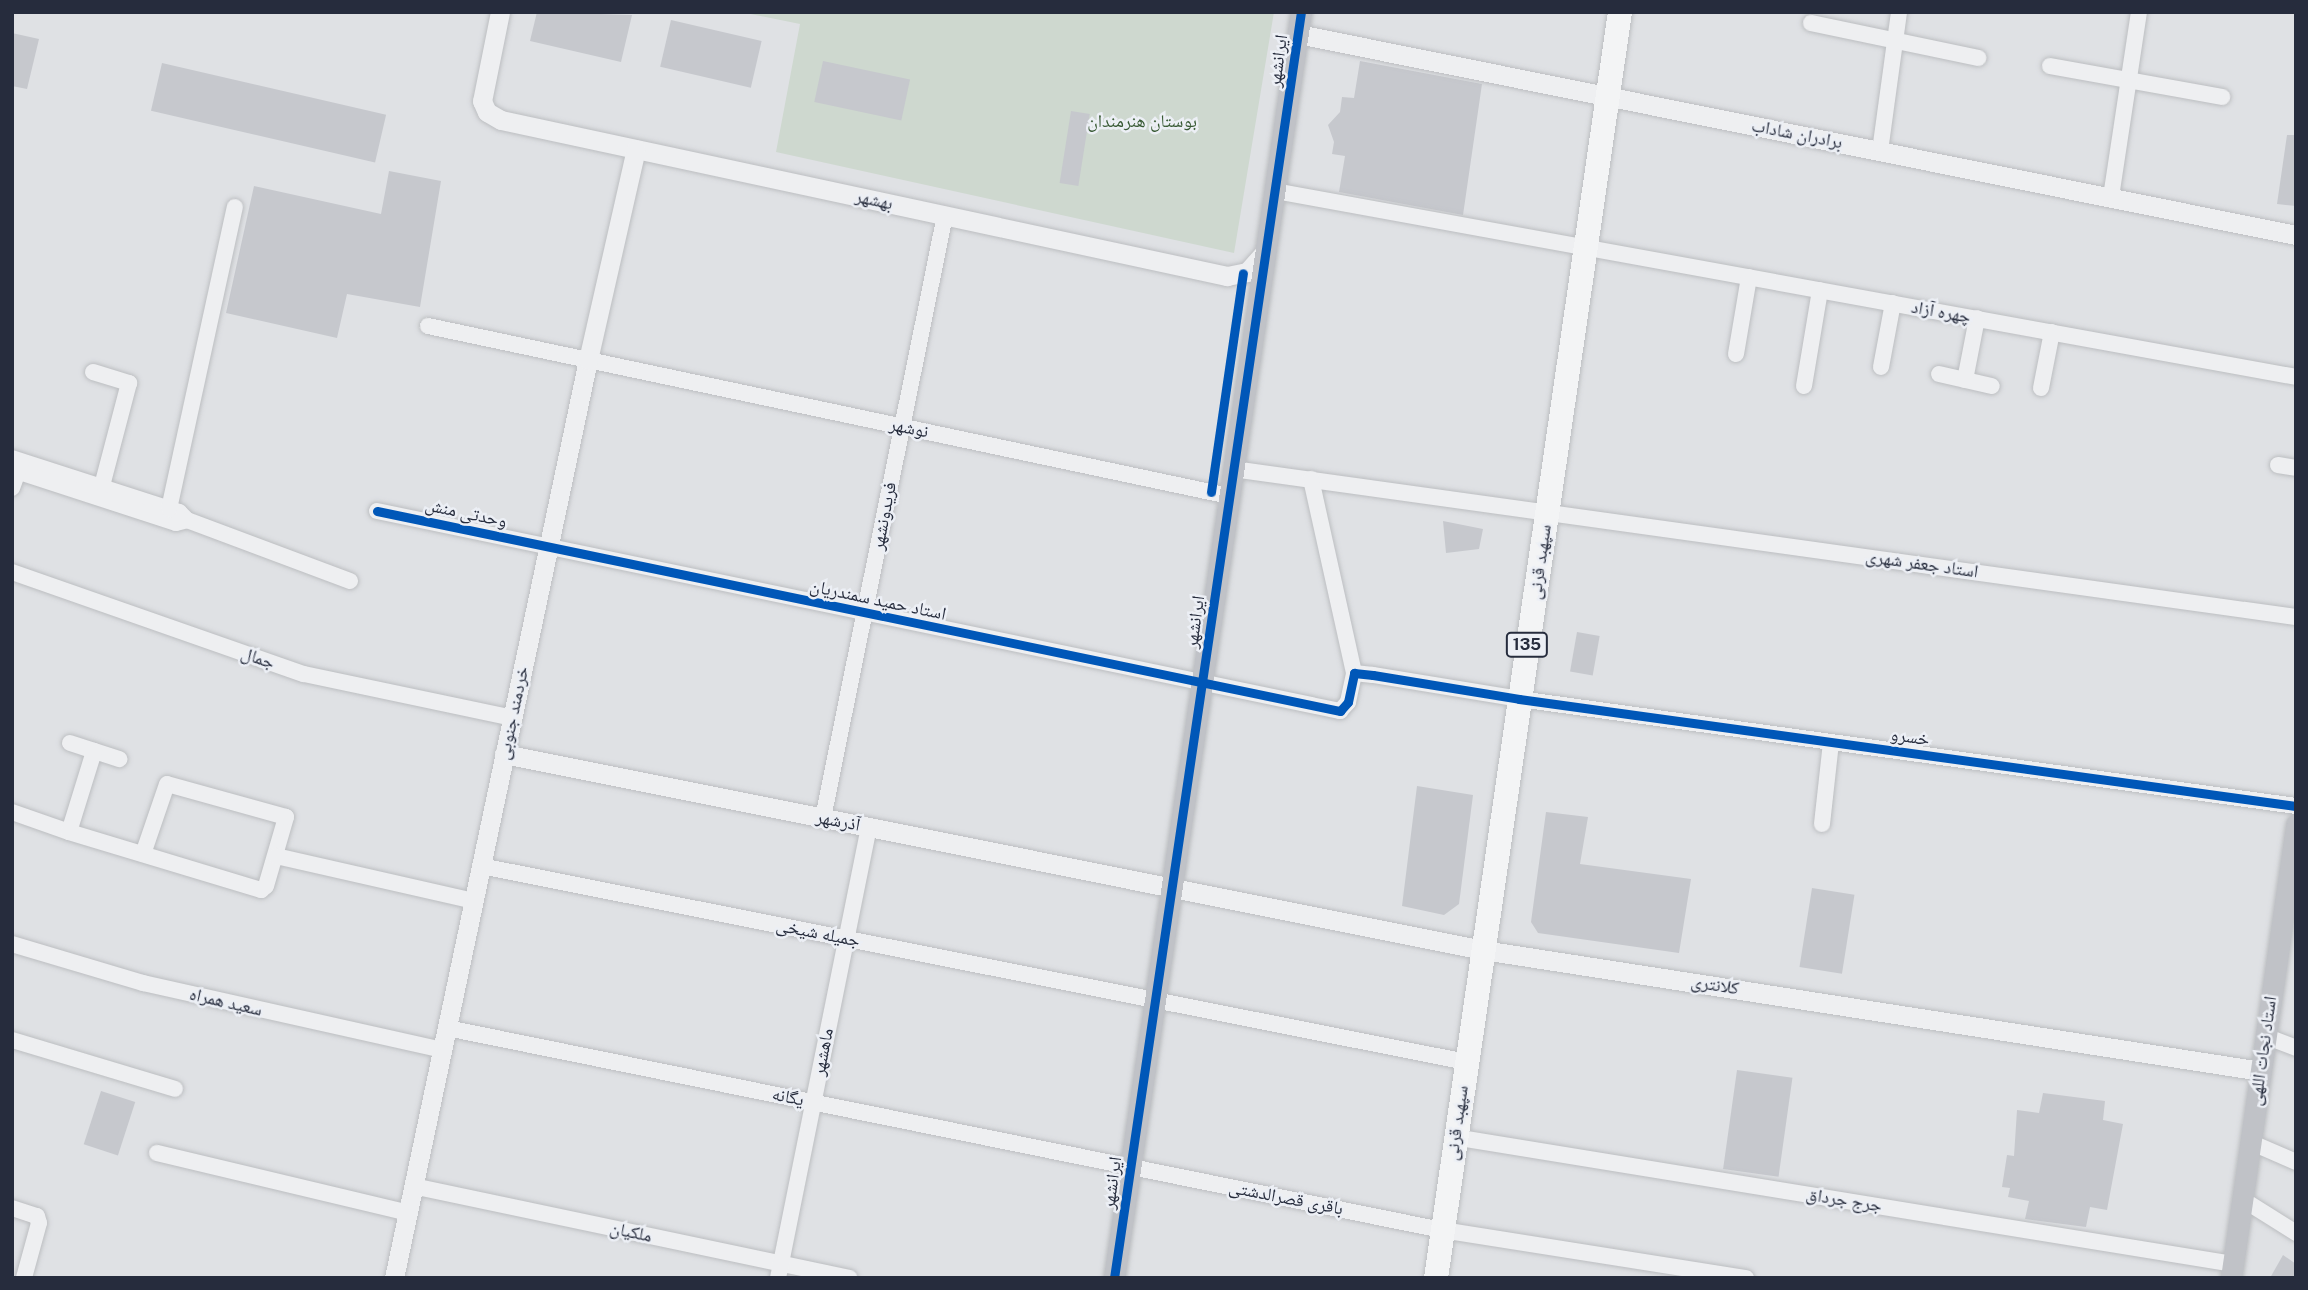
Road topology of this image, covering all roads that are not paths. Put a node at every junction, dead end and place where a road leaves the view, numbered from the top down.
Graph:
1 (500, 12) edge
2 (1301, 12) edge
3 (1620, 12) edge
4 (1899, 12) edge
5 (2139, 12) edge
6 (1811, 23) dead end
7 (1298, 34) junction
8 (1895, 41) junction
9 (1978, 58) dead end
10 (2050, 66) dead end
11 (2128, 80) junction
12 (1608, 97) junction
13 (2222, 97) dead end
14 (636, 149) junction
15 (1880, 151) junction
16 (1275, 191) junction
17 (2110, 197) junction
18 (235, 207) dead end
19 (945, 215) junction
20 (2296, 235) edge
21 (1586, 246) junction
22 (1266, 251) junction
23 (1749, 276) junction
24 (1820, 290) junction
25 (1893, 303) junction
26 (1977, 318) junction
27 (428, 326) dead end
28 (2052, 332) junction
29 (1736, 354) dead end
30 (588, 360) junction
31 (1881, 367) dead end
32 (93, 372) dead end
33 (1939, 374) dead end
34 (2296, 377) edge
35 (1965, 380) junction
36 (1804, 386) dead end
37 (1992, 386) dead end
38 (2041, 388) dead end
39 (902, 427) junction
40 (16, 465) edge
41 (2278, 465) dead end
42 (2296, 468) edge
43 (1233, 469) junction
44 (1311, 479) junction
45 (102, 486) junction
46 (12, 488) edge
47 (1229, 496) junction
48 (169, 509) junction
49 (377, 511) dead end
50 (1547, 511) junction
51 (187, 520) junction
52 (548, 547) junction
53 (12, 572) edge
54 (350, 581) dead end
55 (864, 614) junction
56 (2296, 617) edge
57 (1354, 673) junction
58 (1201, 684) junction
59 (1519, 699) junction
60 (512, 718) junction
61 (1831, 742) junction
62 (70, 743) dead end
63 (94, 751) junction
64 (504, 754) junction
65 (119, 758) dead end
66 (2296, 806) edge
67 (12, 812) edge
68 (823, 818) junction
69 (1822, 824) dead end
70 (869, 827) junction
71 (69, 832) junction
72 (2295, 838) edge
73 (143, 854) junction
74 (276, 856) junction
75 (481, 866) junction
76 (1172, 887) junction
77 (474, 901) junction
78 (846, 938) junction
79 (12, 944) edge
80 (1483, 950) junction
81 (1155, 1000) junction
82 (447, 1028) junction
83 (2265, 1037) junction
84 (12, 1040) edge
85 (2296, 1048) edge
86 (442, 1050) junction
87 (1466, 1062) junction
88 (2260, 1071) junction
89 (175, 1089) dead end
90 (813, 1102) junction
91 (1454, 1137) junction
92 (2250, 1142) junction
93 (157, 1153) dead end
94 (2296, 1161) edge
95 (1130, 1167) junction
96 (413, 1186) junction
97 (2242, 1199) junction
98 (12, 1208) edge
99 (408, 1213) junction
100 (1442, 1230) junction
101 (2296, 1233) edge
102 (780, 1271) edge
103 (2232, 1271) edge
104 (24, 1278) edge
105 (394, 1278) edge
106 (849, 1278) edge
107 (1114, 1278) edge
108 (1436, 1278) edge
109 (1746, 1278) edge

1 - 14 street, بهشهر
2 - 7 main road, ایرانشهر
3 - 12 main road, سپهبد قرنی / 135
4 - 8 street
5 - 11 street
6 - 8 street
7 - 12 street, برادران شاداب
7 - 16 main road, ایرانشهر
8 - 9 street
8 - 15 street
10 - 11 street
11 - 13 street
11 - 17 street
12 - 15 street, برادران شاداب
12 - 21 main road, سپهبد قرنی / 135
14 - 19 street, بهشهر
14 - 30 street, خردمند جنوبی
15 - 17 street, برادران شاداب
16 - 21 street, چهره آزاد
16 - 22 main road, ایرانشهر
17 - 20 street, برادران شاداب
18 - 48 street
19 - 22 street, بهشهر
19 - 39 street, فریدونشهر
21 - 23 street, چهره آزاد
21 - 50 main road, سپهبد قرنی / 135
22 - 43 main road, ایرانشهر
23 - 24 street, چهره آزاد
23 - 29 street
24 - 25 street, چهره آزاد
24 - 36 street
25 - 26 street, چهره آزاد
25 - 31 street
26 - 28 street, چهره آزاد
26 - 35 street
27 - 30 street, نوشهر
28 - 34 street, چهره آزاد
28 - 38 street
30 - 39 street, نوشهر
30 - 52 street, خردمند جنوبی
32 - 45 street
33 - 35 street
35 - 37 street
39 - 47 street, نوشهر
39 - 55 street, فریدونشهر
40 - 45 street
40 - 46 street
40 - 51 street
41 - 42 street
43 - 44 street, استاد جعفر شهری
43 - 47 main road, ایرانشهر
44 - 50 street, استاد جعفر شهری
44 - 57 street
45 - 48 street
47 - 58 main road, ایرانشهر
48 - 51 street
49 - 52 street, وحدتی منش
50 - 56 street, استاد جعفر شهری
50 - 59 main road, سپهبد قرنی / 135
51 - 54 street
52 - 55 street, استاد حمید سمندریان
52 - 60 street, خردمند جنوبی
53 - 60 street, جمال
55 - 58 street, استاد حمید سمندریان
55 - 68 street, فریدونشهر
57 - 58 street, استاد حمید سمندریان
57 - 59 street, خسرو
58 - 76 main road, ایرانشهر
59 - 61 street, خسرو
59 - 80 main road, سپهبد قرنی / 135
60 - 64 street, خردمند جنوبی
61 - 66 street, خسرو
61 - 69 street
62 - 63 street
63 - 65 street
63 - 71 street
64 - 68 street, آذرشهر
64 - 75 street, خردمند جنوبی
67 - 71 street
68 - 70 street, آذرشهر
70 - 76 street, آذرشهر
70 - 78 street, ماهشهر
71 - 73 street
72 - 83 main road, استاد نجات اللهی
73 - 74 street
73 - 74 street
74 - 77 street
75 - 77 street, خردمند جنوبی
75 - 78 street, جمیله شیخی
76 - 80 street, کلانتری
76 - 81 main road, ایرانشهر
77 - 82 street, خردمند جنوبی
78 - 81 street, جمیله شیخی
78 - 90 street, ماهشهر
79 - 86 street, سعید همراه
80 - 87 main road, سپهبد قرنی / 135
80 - 88 street, کلانتری
81 - 87 street, جمیله شیخی
81 - 95 main road, ایرانشهر
82 - 86 street, خردمند جنوبی
82 - 90 street, یگانه
83 - 85 street
83 - 88 main road, استاد نجات اللهی
84 - 89 street
86 - 96 street, خردمند جنوبی
87 - 91 main road, سپهبد قرنی / 135
88 - 92 main road, استاد نجات اللهی
90 - 95 street, یگانه
90 - 102 street, ماهشهر
91 - 100 main road, سپهبد قرنی / 135
91 - 103 street, جرج جرداق
92 - 94 street
92 - 97 main road, استاد نجات اللهی
93 - 99 street
95 - 100 street, باقری قصرالدشتی
95 - 107 main road, ایرانشهر
96 - 99 street, خردمند جنوبی
96 - 102 street, ملکیان
97 - 101 street
97 - 103 main road, استاد نجات اللهی
98 - 104 street
99 - 105 street, خردمند جنوبی
100 - 108 main road, سپهبد قرنی / 135
100 - 109 street, باقری قصرالدشتی
102 - 106 street, ملکیان

